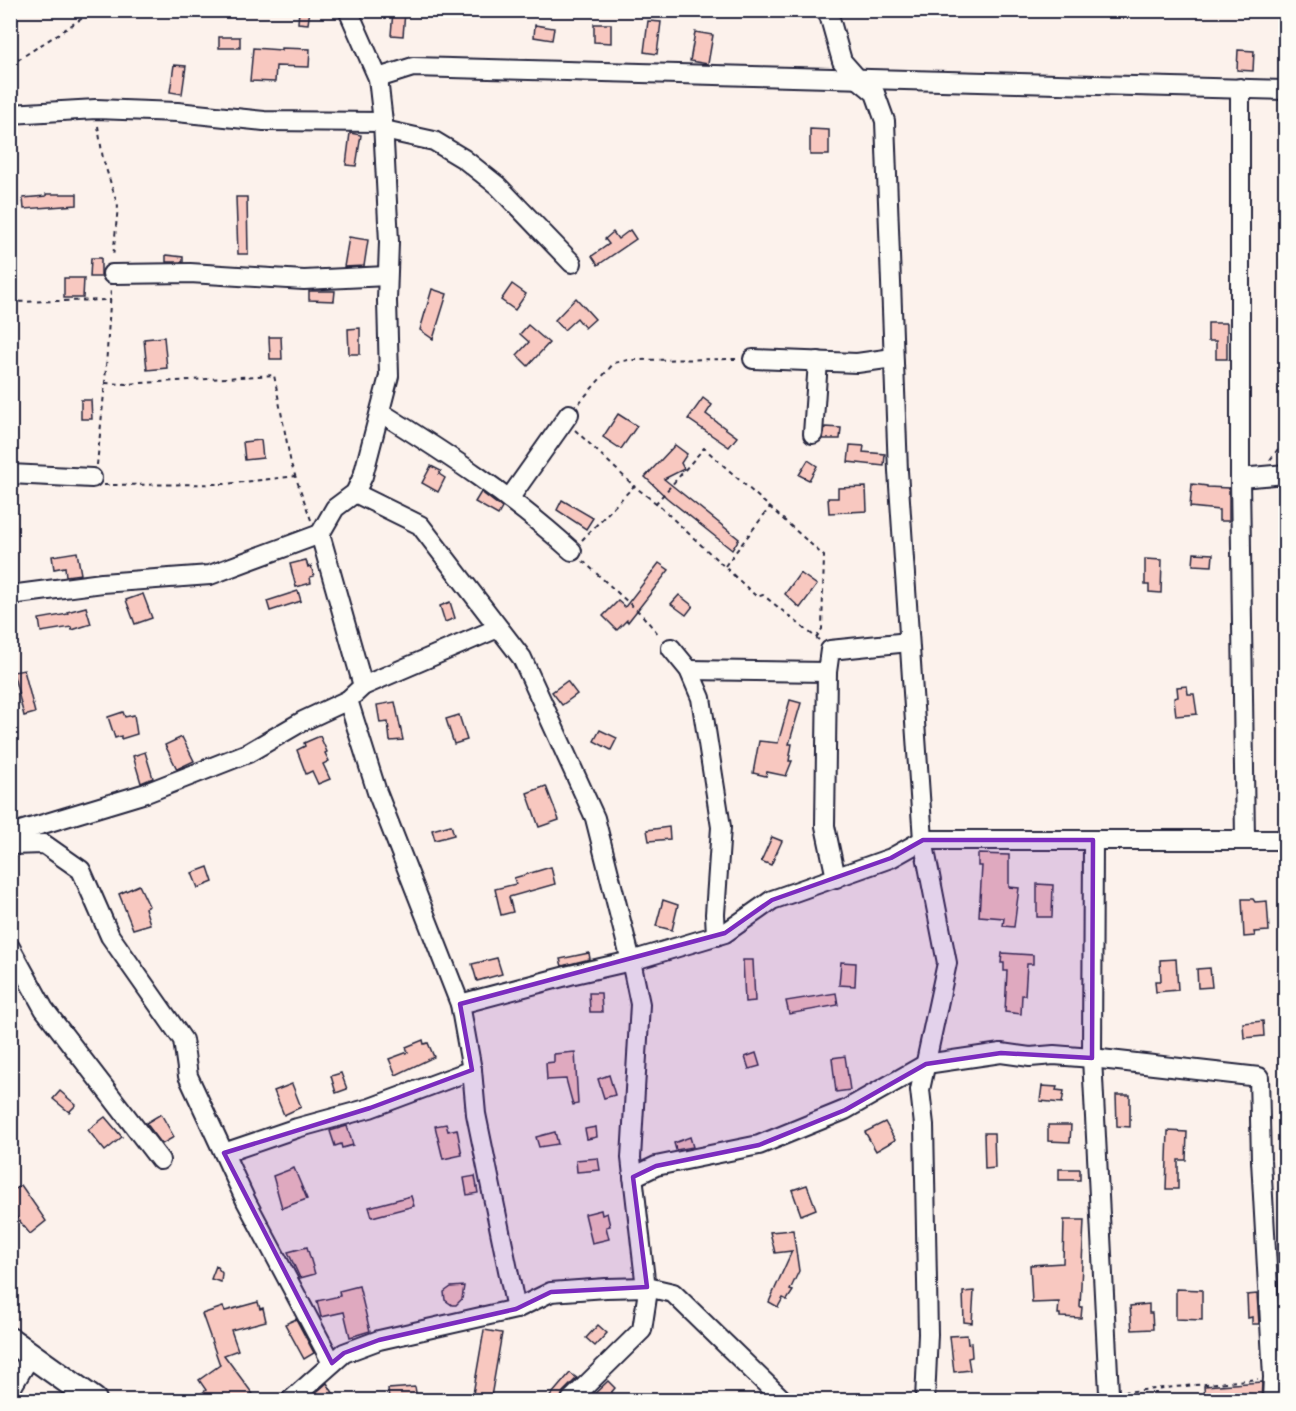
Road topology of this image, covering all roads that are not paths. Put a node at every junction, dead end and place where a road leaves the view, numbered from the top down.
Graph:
1 (348, 10) edge
2 (824, 10) edge
3 (378, 78) junction
4 (857, 78) junction
5 (1240, 88) junction
6 (1286, 90) edge
7 (10, 114) edge
8 (383, 126) junction
9 (572, 263) dead end
10 (112, 274) road end
11 (387, 276) junction
12 (894, 358) junction
13 (753, 359) road end
14 (818, 361) junction
15 (380, 412) junction
16 (567, 417) road end
17 (813, 434) dead end
18 (10, 474) edge
19 (1286, 474) edge
20 (92, 478) road end
21 (1240, 478) junction
22 (355, 493) junction
23 (509, 499) junction
24 (320, 534) junction
25 (572, 551) road end
26 (10, 595) edge
27 (498, 628) junction
28 (909, 642) junction
29 (671, 648) road end
30 (689, 670) junction
31 (827, 672) junction
32 (363, 686) junction
33 (348, 700) junction
34 (10, 834) edge
35 (923, 840) junction
36 (1093, 840) junction
37 (1245, 840) junction
38 (1286, 840) edge
39 (10, 845) edge
40 (836, 878) junction
41 (716, 936) junction
42 (10, 947) edge
43 (631, 961) junction
44 (460, 1004) junction
45 (1092, 1058) junction
46 (926, 1064) junction
47 (471, 1070) junction
48 (224, 1153) junction
49 (160, 1160) dead end
50 (633, 1177) junction
51 (647, 1287) junction
52 (516, 1309) junction
53 (10, 1340) edge
54 (22, 1361) edge
55 (332, 1363) junction
56 (10, 1390) edge
57 (1109, 1393) road end
58 (94, 1401) edge
59 (291, 1401) edge
60 (571, 1401) edge
61 (783, 1401) edge
62 (925, 1401) edge
63 (1272, 1401) edge

1 - 3 street
2 - 4 street
3 - 4 street
3 - 8 street
4 - 5 street
4 - 12 street
5 - 6 street
5 - 21 street
7 - 8 street
8 - 9 street
8 - 11 street
10 - 11 street
11 - 15 street
12 - 14 street
12 - 28 street
13 - 14 street
14 - 17 street
15 - 22 street
15 - 23 street
16 - 23 street
18 - 20 street
19 - 21 street
21 - 37 street
22 - 24 street
22 - 27 street
23 - 25 street
24 - 26 street
24 - 32 street
27 - 32 street
27 - 43 street
28 - 31 street
28 - 35 street
29 - 30 street
30 - 31 street
30 - 41 street
31 - 40 street
32 - 33 street
33 - 34 street
33 - 44 street
35 - 36 street
35 - 40 street
35 - 46 street
36 - 37 street
36 - 45 street
37 - 38 street
39 - 48 street
40 - 41 street
41 - 43 street
42 - 49 street
43 - 44 street
43 - 50 street
44 - 47 street
45 - 46 street
45 - 57 street
45 - 63 street
46 - 50 street
46 - 62 street
47 - 48 street
47 - 52 street
48 - 55 street
50 - 51 street
51 - 52 street
51 - 60 street
51 - 61 street
52 - 55 street
53 - 54 main road
54 - 56 street
54 - 58 main road
55 - 59 street

